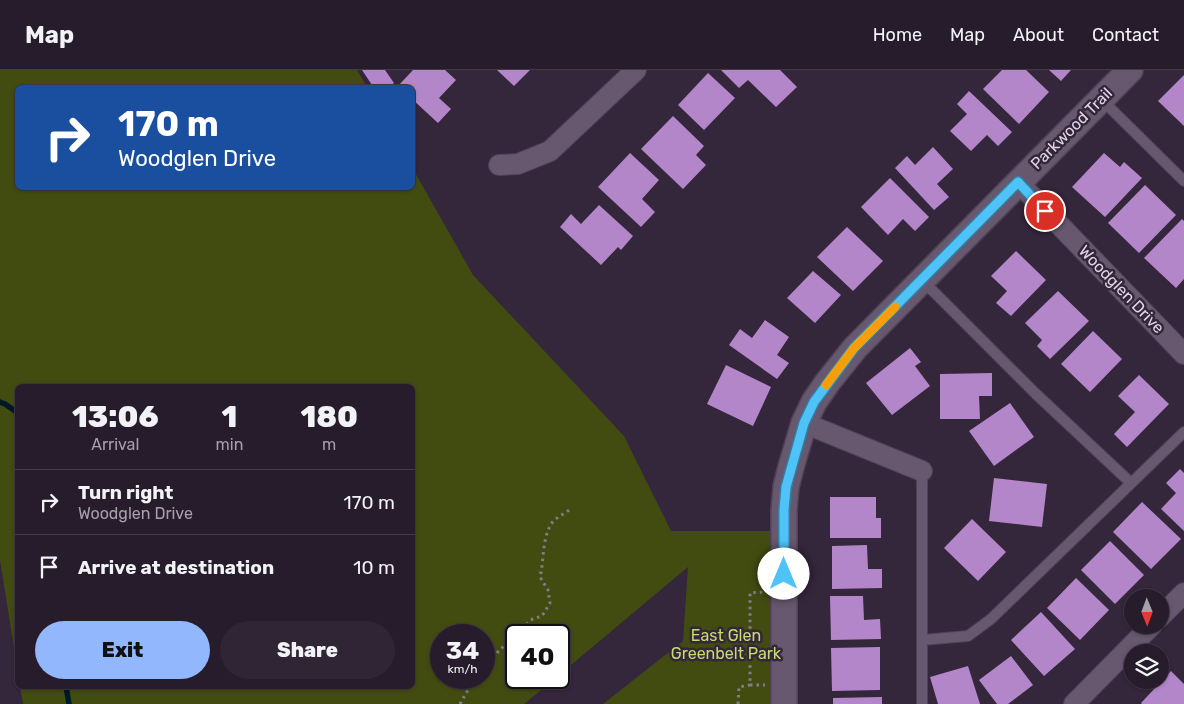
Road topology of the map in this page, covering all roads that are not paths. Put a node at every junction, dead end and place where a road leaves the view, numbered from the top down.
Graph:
1 (636, 70) edge
2 (1130, 70) edge
3 (1101, 99) junction
4 (499, 165) dead end
5 (1184, 181) edge
6 (1018, 182) junction
7 (922, 280) junction
8 (1184, 354) edge
9 (804, 423) junction
10 (1184, 432) edge
11 (922, 472) joint
12 (1131, 483) junction
13 (1184, 593) edge
14 (1169, 608) edge
15 (1143, 634) edge
16 (922, 640) junction
17 (784, 704) edge
18 (922, 704) edge
19 (1074, 704) edge

1 - 4 street
2 - 3 street, Parkwood Trail
3 - 5 lane
3 - 6 street, Parkwood Trail
6 - 7 street, Parkwood Trail
6 - 8 street, Woodglen Drive
7 - 9 street, Parkwood Trail
7 - 12 lane
9 - 11 street
9 - 17 street, Parkwood Trail
10 - 12 lane
11 - 16 lane
12 - 16 lane
13 - 14 street
15 - 19 street
16 - 18 lane

